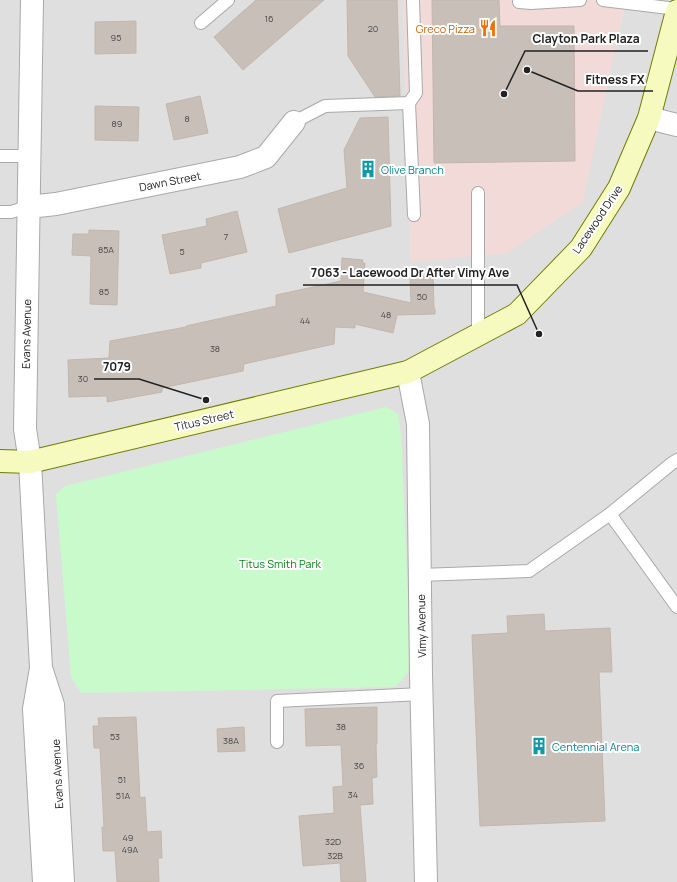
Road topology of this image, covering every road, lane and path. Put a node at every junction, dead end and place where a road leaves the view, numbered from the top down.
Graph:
1 (32, 0) edge
2 (228, 0) edge
3 (414, 0) edge
4 (580, 0) edge
5 (603, 0) edge
6 (519, 2) dead end
7 (677, 10) edge
8 (202, 23) dead end
9 (409, 103) junction
10 (649, 118) junction
11 (294, 122) joint
12 (677, 125) edge
13 (0, 156) edge
14 (29, 156) junction
15 (478, 193) dead end
16 (28, 207) junction
17 (0, 212) edge
18 (414, 215) dead end
19 (478, 334) junction
20 (408, 372) junction
21 (677, 460) edge
22 (0, 461) edge
23 (30, 462) junction
24 (610, 514) junction
25 (420, 575) junction
26 (677, 607) edge
27 (41, 668) junction
28 (422, 694) junction
29 (277, 742) dead end
30 (44, 882) edge
31 (63, 882) edge
32 (426, 882) edge

1 - 14 street, Evans Avenue
2 - 8 lane
3 - 9 lane
4 - 6 lane
5 - 7 lane
7 - 10 main road, Lacewood Drive
9 - 11 lane
9 - 18 lane
10 - 12 street
10 - 19 main road, Lacewood Drive
11 - 16 street, Dawn Street
13 - 14 lane
14 - 16 street, Evans Avenue
15 - 19 lane
16 - 17 lane
16 - 23 street, Evans Avenue
19 - 20 main road, Lacewood Drive
20 - 23 main road, Titus Street
20 - 25 street, Vimy Avenue
21 - 24 lane
22 - 23 main road, Titus Street
23 - 27 street, Evans Avenue
24 - 25 lane
24 - 26 lane
25 - 28 street, Vimy Avenue
27 - 30 street, Evans Avenue
27 - 31 street, Evans Avenue
28 - 29 lane
28 - 32 street, Vimy Avenue

